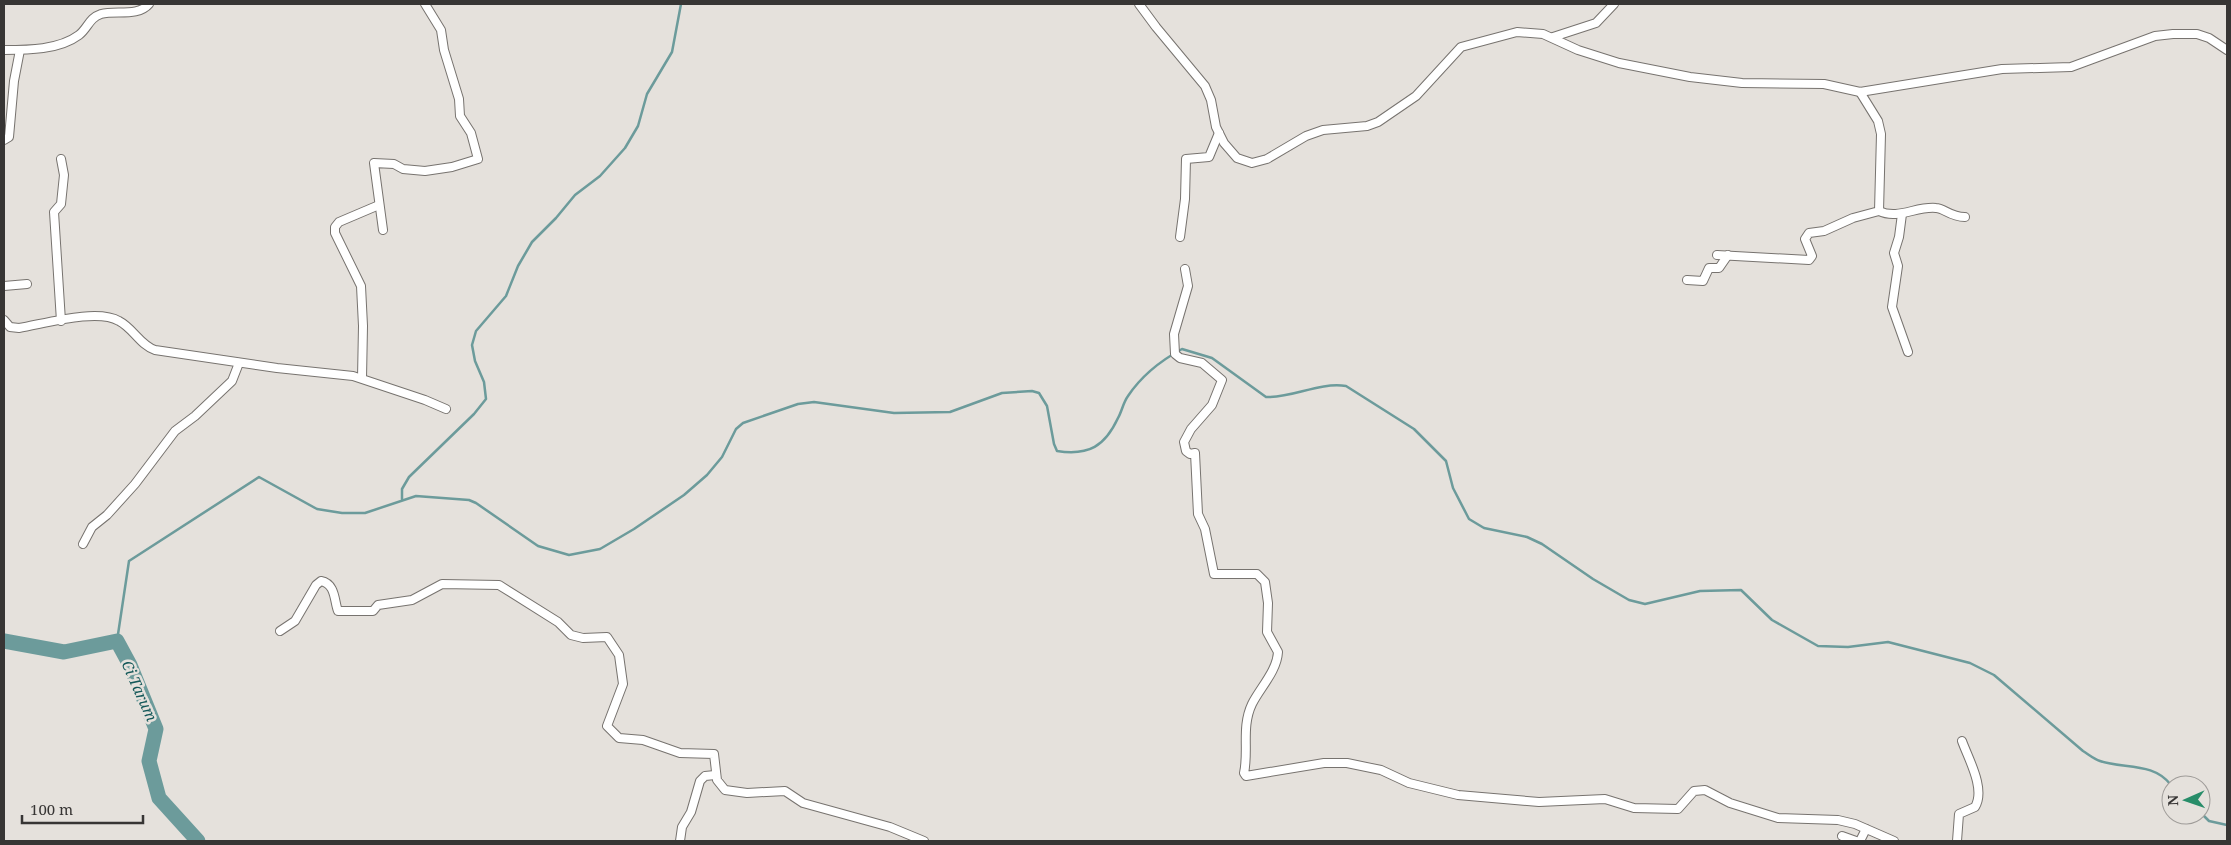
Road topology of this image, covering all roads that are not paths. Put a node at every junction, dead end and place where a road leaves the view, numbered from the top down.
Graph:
1 (149, 4) edge
2 (425, 4) edge
3 (1139, 4) edge
4 (1614, 4) edge
5 (1552, 37) junction
6 (4, 50) edge
7 (20, 50) junction
8 (2227, 50) edge
9 (1860, 92) junction
10 (1219, 133) junction
11 (4, 140) edge
12 (61, 160) dead end
13 (380, 205) junction
14 (1879, 211) junction
15 (1902, 214) junction
16 (1965, 217) dead end
17 (384, 230) dead end
18 (1180, 237) dead end
19 (1717, 255) dead end
20 (1728, 255) junction
21 (1185, 269) dead end
22 (1687, 280) dead end
23 (27, 284) dead end
24 (4, 286) edge
25 (4, 320) edge
26 (61, 321) junction
27 (1908, 352) dead end
28 (239, 363) junction
29 (364, 378) junction
30 (446, 409) dead end
31 (83, 544) dead end
32 (280, 631) dead end
33 (1962, 741) dead end
34 (716, 775) junction
35 (1866, 829) junction
36 (1842, 836) dead end
37 (680, 841) edge
38 (924, 841) edge
39 (1856, 841) edge
40 (1860, 841) edge
41 (1894, 841) edge
42 (1957, 841) edge

1 - 7 street
2 - 13 street
3 - 10 street
4 - 5 street
5 - 9 street
5 - 10 street
6 - 7 street
7 - 11 street
8 - 9 street
9 - 14 street
10 - 18 street
12 - 26 street
13 - 17 street
13 - 29 street
14 - 15 street
14 - 20 street
15 - 16 street
15 - 27 street
19 - 20 street
20 - 22 street
21 - 35 street
23 - 24 street
25 - 26 street
26 - 28 street
28 - 29 street
28 - 31 street
29 - 30 street
32 - 34 street
33 - 42 street
34 - 37 street
34 - 38 street
35 - 40 street
35 - 41 street
36 - 39 street

